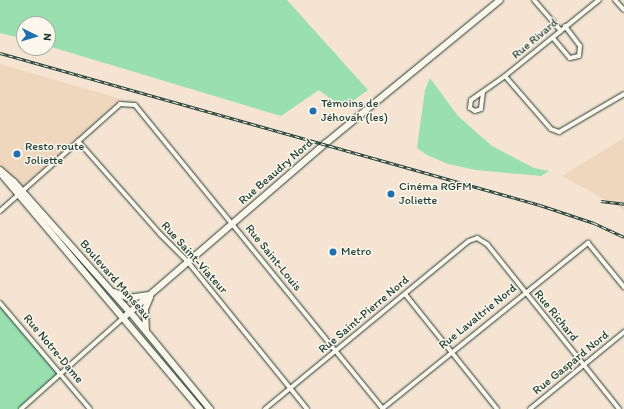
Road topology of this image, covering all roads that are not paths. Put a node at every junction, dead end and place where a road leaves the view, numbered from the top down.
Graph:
1 (500, 0) edge
2 (534, 0) edge
3 (598, 0) edge
4 (615, 0) edge
5 (624, 10) edge
6 (565, 26) junction
7 (561, 31) junction
8 (553, 38) junction
9 (505, 76) junction
10 (483, 92) junction
11 (624, 94) edge
12 (78, 141) junction
13 (0, 171) edge
14 (20, 193) junction
15 (0, 211) edge
16 (233, 224) junction
17 (477, 238) joint
18 (188, 262) junction
19 (624, 287) edge
20 (108, 288) junction
21 (524, 293) junction
22 (405, 294) junction
23 (150, 295) junction
24 (0, 303) edge
25 (130, 312) junction
26 (123, 318) junction
27 (624, 332) edge
28 (147, 334) junction
29 (337, 351) junction
30 (451, 352) junction
31 (583, 366) junction
32 (61, 374) junction
33 (290, 389) junction
34 (21, 409) edge
35 (90, 409) edge
36 (200, 409) edge
37 (210, 409) edge
38 (265, 409) edge
39 (307, 409) edge
40 (383, 409) edge
41 (497, 409) edge
42 (530, 409) edge
43 (619, 409) edge

1 - 16 main road, Rue Beaudry Nord
2 - 7 street
3 - 6 street, Rue Rivard
4 - 5 street
6 - 7 street, Rue Rivard
6 - 8 street
7 - 8 street, Rue Rivard
8 - 9 street, Rue Rivard
9 - 10 street, Rue Rivard
9 - 11 street
10 - 10 street, Rue Rivard
12 - 14 street
12 - 16 street, Rue Saint-Louis
12 - 18 street, Rue Saint-Viateur
13 - 14 main road, Boulevard Manseau
14 - 15 street
14 - 20 main road, Boulevard Manseau
14 - 26 main road, Boulevard Manseau
16 - 18 main road, Rue Beaudry Nord
16 - 29 street, Rue Saint-Louis
17 - 21 street, Rue Richard
17 - 22 street, Rue Saint-Pierre Nord
18 - 23 main road, Rue Beaudry Nord
18 - 33 street, Rue Saint-Viateur
19 - 21 street, Rue Lavaltrie Nord
20 - 23 main road
20 - 25 main road, Boulevard Manseau
21 - 30 street, Rue Lavaltrie Nord
21 - 31 street, Rue Richard
22 - 29 street, Rue Saint-Pierre Nord
22 - 30 street
23 - 25 main road, Rue Beaudry Nord
23 - 28 main road
24 - 32 street, Rue Notre-Dame
25 - 26 main road, Rue Beaudry Nord
25 - 28 main road, Boulevard Manseau
26 - 32 street
26 - 36 main road, Boulevard Manseau
27 - 31 street, Rue Gaspard Nord
28 - 37 main road, Boulevard Manseau
29 - 33 street, Rue Saint-Pierre Nord
29 - 40 street, Rue Saint-Louis
30 - 40 street, Rue Lavaltrie Nord
30 - 41 street
31 - 42 street, Rue Gaspard Nord
31 - 43 street, Rue Richard
32 - 34 street
32 - 35 street, Rue Notre-Dame
33 - 38 street, Rue Saint-Pierre Nord
33 - 39 street, Rue Saint-Viateur

